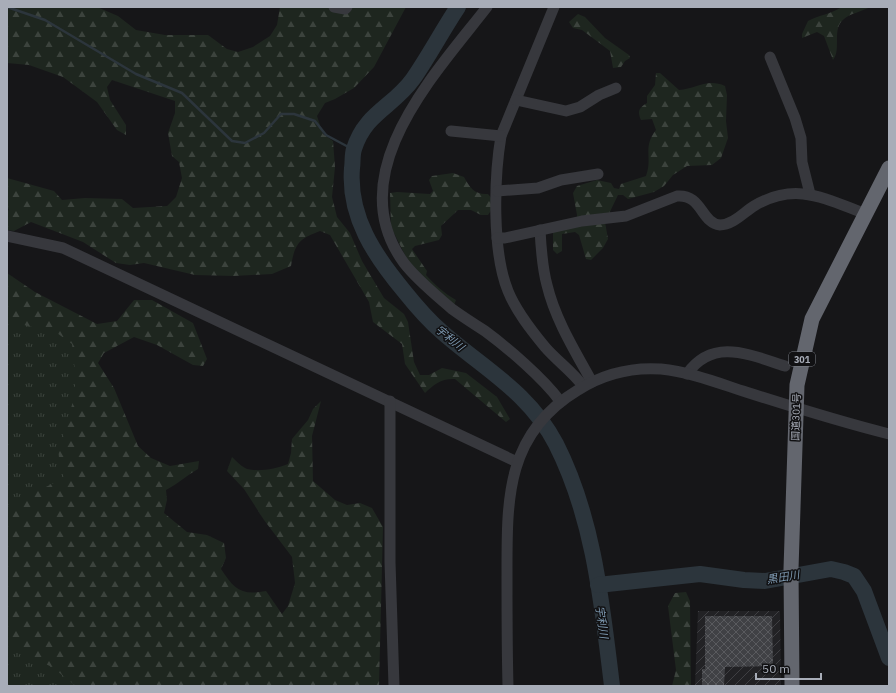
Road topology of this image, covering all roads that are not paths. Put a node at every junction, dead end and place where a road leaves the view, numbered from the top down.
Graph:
1 (334, 7) edge
2 (346, 7) edge
3 (487, 7) edge
4 (554, 7) edge
5 (770, 57) dead end
6 (616, 88) dead end
7 (516, 100) junction
8 (451, 131) dead end
9 (501, 136) junction
10 (889, 168) edge
11 (598, 174) dead end
12 (497, 190) junction
13 (810, 194) junction
14 (866, 214) junction
15 (540, 230) junction
16 (7, 236) edge
17 (497, 238) junction
18 (785, 366) dead end
19 (687, 374) junction
20 (588, 384) junction
21 (390, 401) junction
22 (558, 403) junction
23 (796, 408) junction
24 (889, 434) edge
25 (517, 462) junction
26 (394, 686) edge
27 (508, 686) edge
28 (792, 686) edge

1 - 2 street
3 - 22 street
4 - 7 street
5 - 13 street
6 - 7 street
7 - 9 street
8 - 9 street
9 - 12 street
10 - 14 highway, 国道301号 / 301
11 - 12 street
12 - 17 street
13 - 14 street
13 - 15 street
14 - 23 highway, 国道301号 / 301
15 - 17 street
15 - 20 street
16 - 21 street
17 - 20 street
18 - 19 street
19 - 20 street
19 - 23 street
20 - 22 street
21 - 25 street
21 - 26 street
22 - 25 street
23 - 24 street
23 - 28 highway, 国道301号 / 301
25 - 27 street

